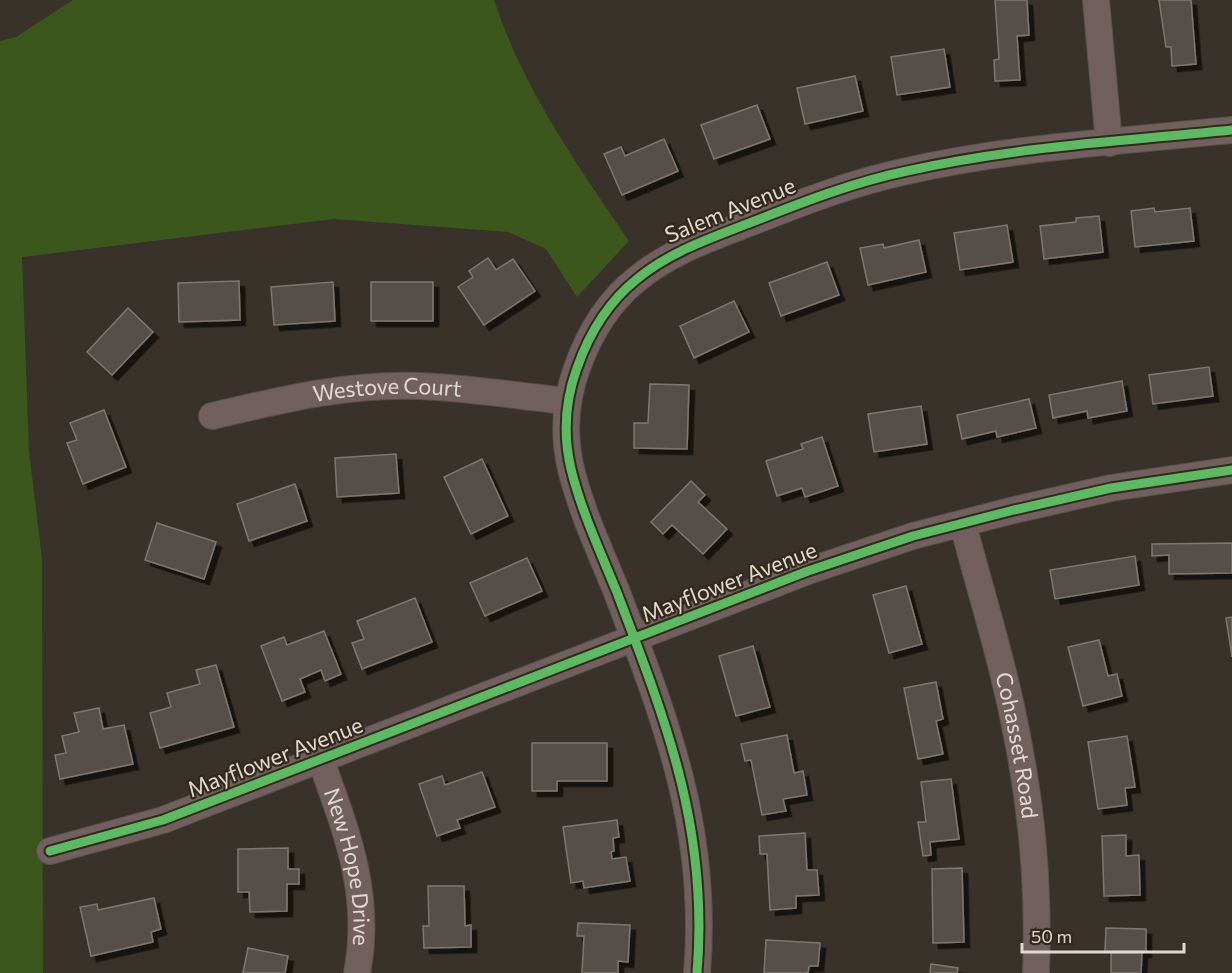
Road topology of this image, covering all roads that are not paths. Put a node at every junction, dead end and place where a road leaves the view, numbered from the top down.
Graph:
1 (1096, 0) edge
2 (1232, 130) edge
3 (1109, 143) junction
4 (566, 401) junction
5 (212, 416) dead end
6 (1232, 470) edge
7 (963, 524) junction
8 (634, 639) junction
9 (321, 761) junction
10 (50, 851) dead end
11 (357, 973) edge
12 (696, 973) edge
13 (1036, 973) edge

1 - 3 street
2 - 3 street, Salem Avenue
3 - 4 street, Salem Avenue
4 - 5 street, Westove Court
4 - 8 street, Salem Avenue
6 - 7 street, Mayflower Avenue
7 - 8 street, Mayflower Avenue
7 - 13 street, Cohasset Road
8 - 9 street, Mayflower Avenue
8 - 12 street, Salem Avenue
9 - 10 street, Mayflower Avenue
9 - 11 street, New Hope Drive

